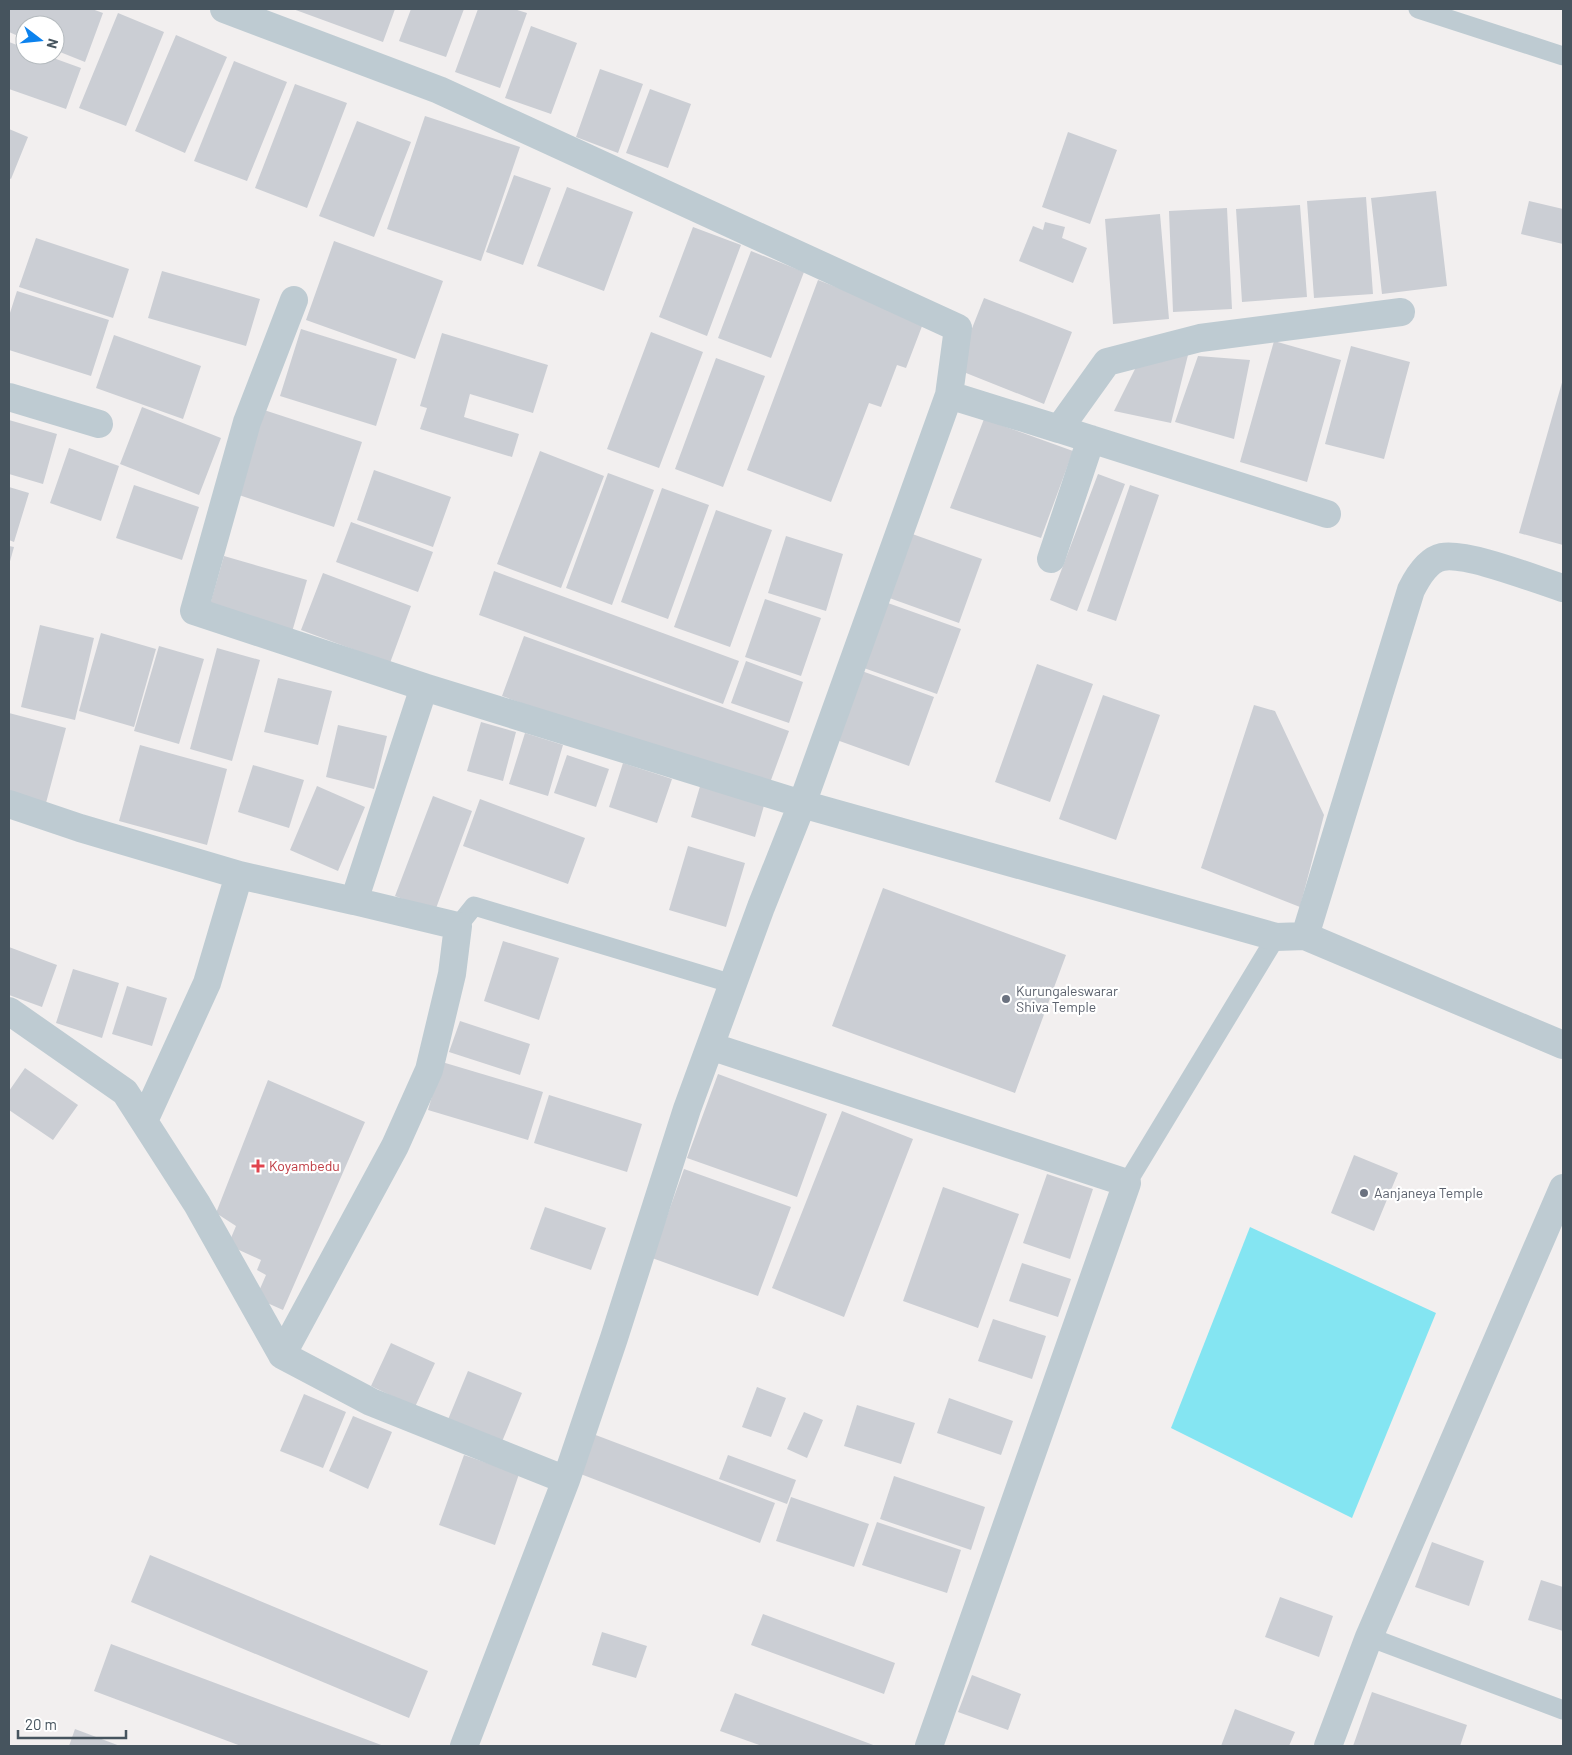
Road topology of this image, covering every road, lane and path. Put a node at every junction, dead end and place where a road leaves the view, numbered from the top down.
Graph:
1 (224, 9) edge
2 (1418, 9) edge
3 (278, 18) edge
4 (1563, 56) edge
5 (294, 300) dead end
6 (1401, 312) dead end
7 (949, 395) junction
8 (9, 397) edge
9 (98, 424) dead end
10 (1058, 428) junction
11 (1092, 439) junction
12 (1327, 514) dead end
13 (1051, 559) dead end
14 (1563, 588) edge
15 (424, 688) junction
16 (9, 804) edge
17 (802, 804) junction
18 (240, 875) junction
19 (354, 901) junction
20 (458, 926) junction
21 (1305, 936) junction
22 (1276, 937) junction
23 (733, 984) junction
24 (9, 1011) edge
25 (1563, 1045) edge
26 (710, 1046) junction
27 (144, 1121) junction
28 (1127, 1183) junction
29 (1563, 1188) edge
30 (282, 1355) junction
31 (566, 1480) junction
32 (1370, 1637) junction
33 (1563, 1710) edge
34 (464, 1746) edge
35 (929, 1746) edge
36 (1328, 1746) edge

1 - 3 street
2 - 4 lane
3 - 7 street
5 - 15 street
6 - 10 street
7 - 10 street
7 - 17 street
8 - 9 street
10 - 11 street
11 - 12 street
11 - 13 street
14 - 21 street
15 - 17 street
15 - 19 street
16 - 18 street
17 - 22 street
17 - 23 street
18 - 19 street
18 - 27 street
19 - 20 street
20 - 23 lane
20 - 30 street
21 - 22 street
21 - 25 street
22 - 28 lane
23 - 26 street
24 - 27 street
26 - 28 street
26 - 31 street
27 - 30 street
28 - 35 street
29 - 32 street
30 - 31 street
31 - 34 street
32 - 33 lane
32 - 36 street

